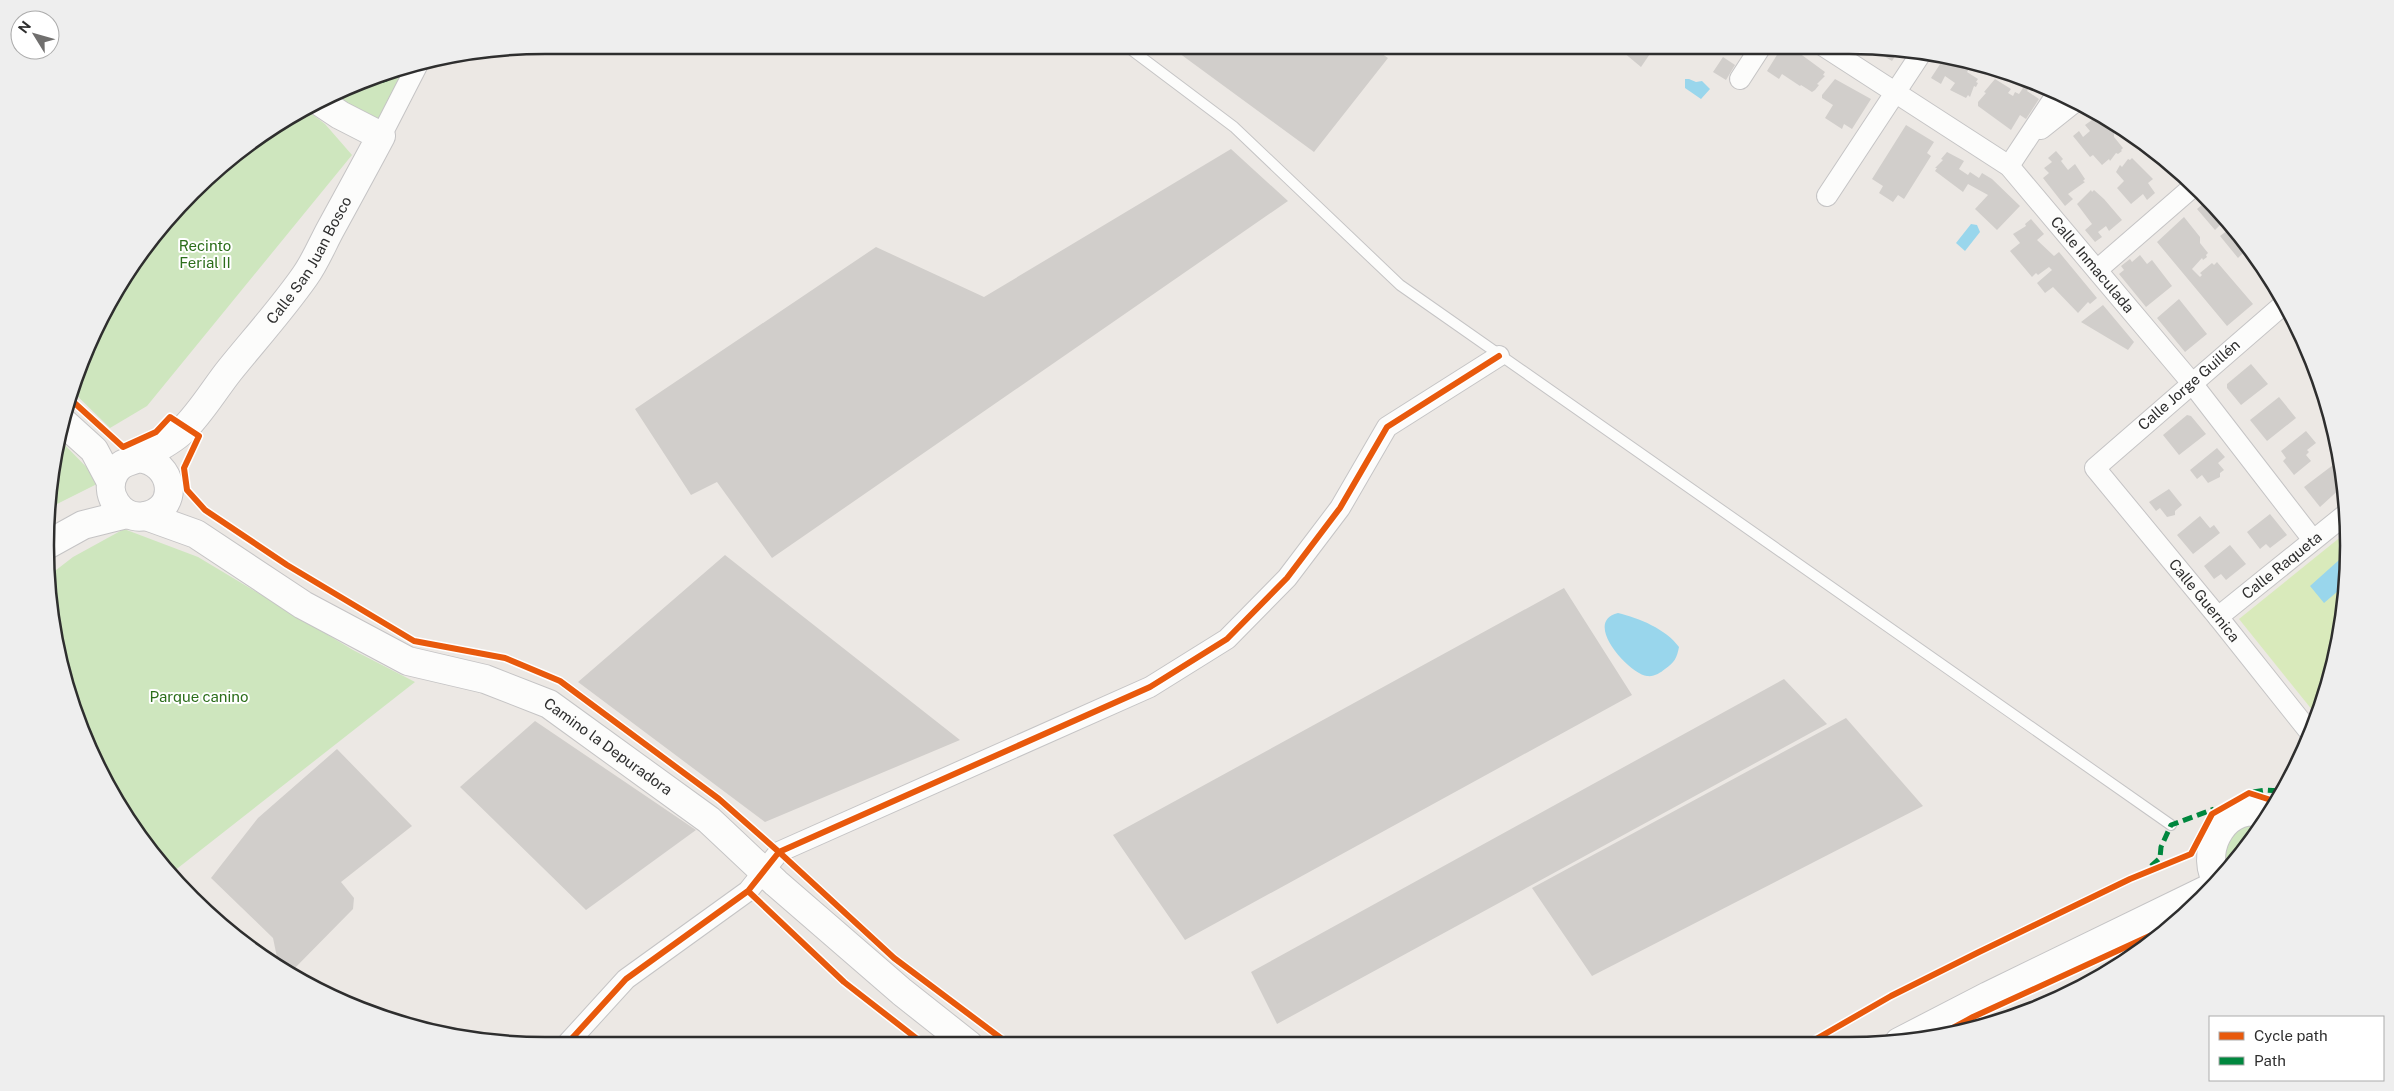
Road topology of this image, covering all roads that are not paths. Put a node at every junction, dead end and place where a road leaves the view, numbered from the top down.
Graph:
1 (1137, 54) edge
2 (1756, 54) edge
3 (1836, 54) edge
4 (1918, 59) edge
5 (414, 72) edge
6 (1740, 79) dead end
7 (1896, 92) junction
8 (2054, 99) edge
9 (326, 105) edge
10 (2070, 106) edge
11 (381, 136) junction
12 (2027, 140) junction
13 (2009, 166) junction
14 (2188, 191) edge
15 (1827, 196) dead end
16 (2097, 270) junction
17 (2279, 308) edge
18 (1498, 356) junction
19 (2191, 382) junction
20 (69, 427) edge
21 (182, 431) junction
22 (94, 450) junction
23 (134, 459) junction
24 (2095, 468) joint
25 (169, 484) junction
26 (111, 487) junction
27 (136, 515) junction
28 (2339, 520) edge
29 (83, 525) junction
30 (196, 534) junction
31 (2314, 540) junction
32 (54, 541) edge
33 (2218, 616) junction
34 (2306, 727) edge
35 (2260, 814) edge
36 (2171, 825) dead end
37 (765, 871) junction
38 (2213, 875) edge
39 (2192, 897) edge
40 (1918, 1032) edge
41 (573, 1037) edge
42 (959, 1037) edge

1 - 18 lane
2 - 6 street
3 - 7 street, Calle Inmaculada
4 - 7 street
5 - 11 street
7 - 13 street, Calle Inmaculada
7 - 15 street
8 - 12 street
9 - 11 street
10 - 12 street
11 - 21 street, Calle San Juan Bosco
12 - 13 street
13 - 16 street, Calle Inmaculada
14 - 16 street
16 - 19 street, Calle Inmaculada
17 - 19 street, Calle Jorge Guillén
18 - 36 lane
18 - 37 street
19 - 24 street, Calle Jorge Guillén
19 - 31 street, Calle Inmaculada
20 - 22 street
21 - 23 street, Calle San Juan Bosco
21 - 25 street, Calle San Juan Bosco
22 - 23 street
22 - 26 street
23 - 25 street
23 - 26 street
24 - 33 street, Calle Guernica
25 - 27 street
25 - 30 street, Camino la Depuradora
26 - 27 street
26 - 29 street
27 - 29 street
27 - 30 street, Camino la Depuradora
28 - 31 street, Calle Raqueta
29 - 32 street
30 - 37 street, Camino la Depuradora
31 - 33 street, Calle Raqueta
33 - 34 street, Calle Guernica
35 - 38 street
37 - 41 street
37 - 42 street, Camino la Depuradora
39 - 40 street

